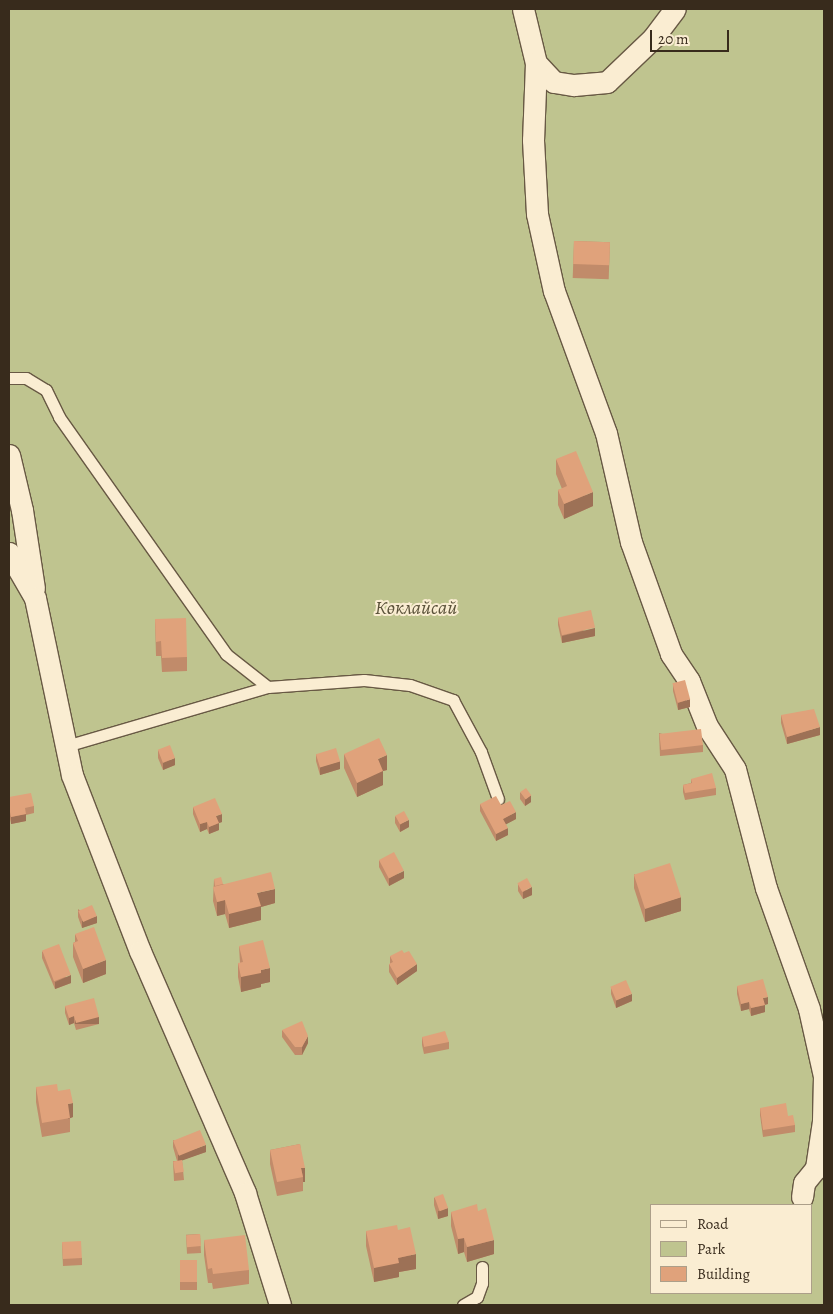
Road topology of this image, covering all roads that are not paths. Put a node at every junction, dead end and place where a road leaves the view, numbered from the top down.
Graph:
1 (523, 9) edge
2 (654, 9) edge
3 (675, 9) edge
4 (653, 38) junction
5 (536, 63) junction
6 (9, 378) edge
7 (9, 456) edge
8 (9, 553) edge
9 (36, 598) junction
10 (268, 687) junction
11 (66, 746) junction
12 (498, 799) edge
13 (802, 1197) dead end
14 (482, 1267) dead end
15 (280, 1305) edge
16 (464, 1305) edge

1 - 5 street
2 - 4 street
3 - 4 street
4 - 5 street
5 - 13 street
6 - 10 lane
7 - 9 street
8 - 9 street
9 - 11 street
10 - 11 lane
10 - 12 lane
11 - 15 street
14 - 16 lane

